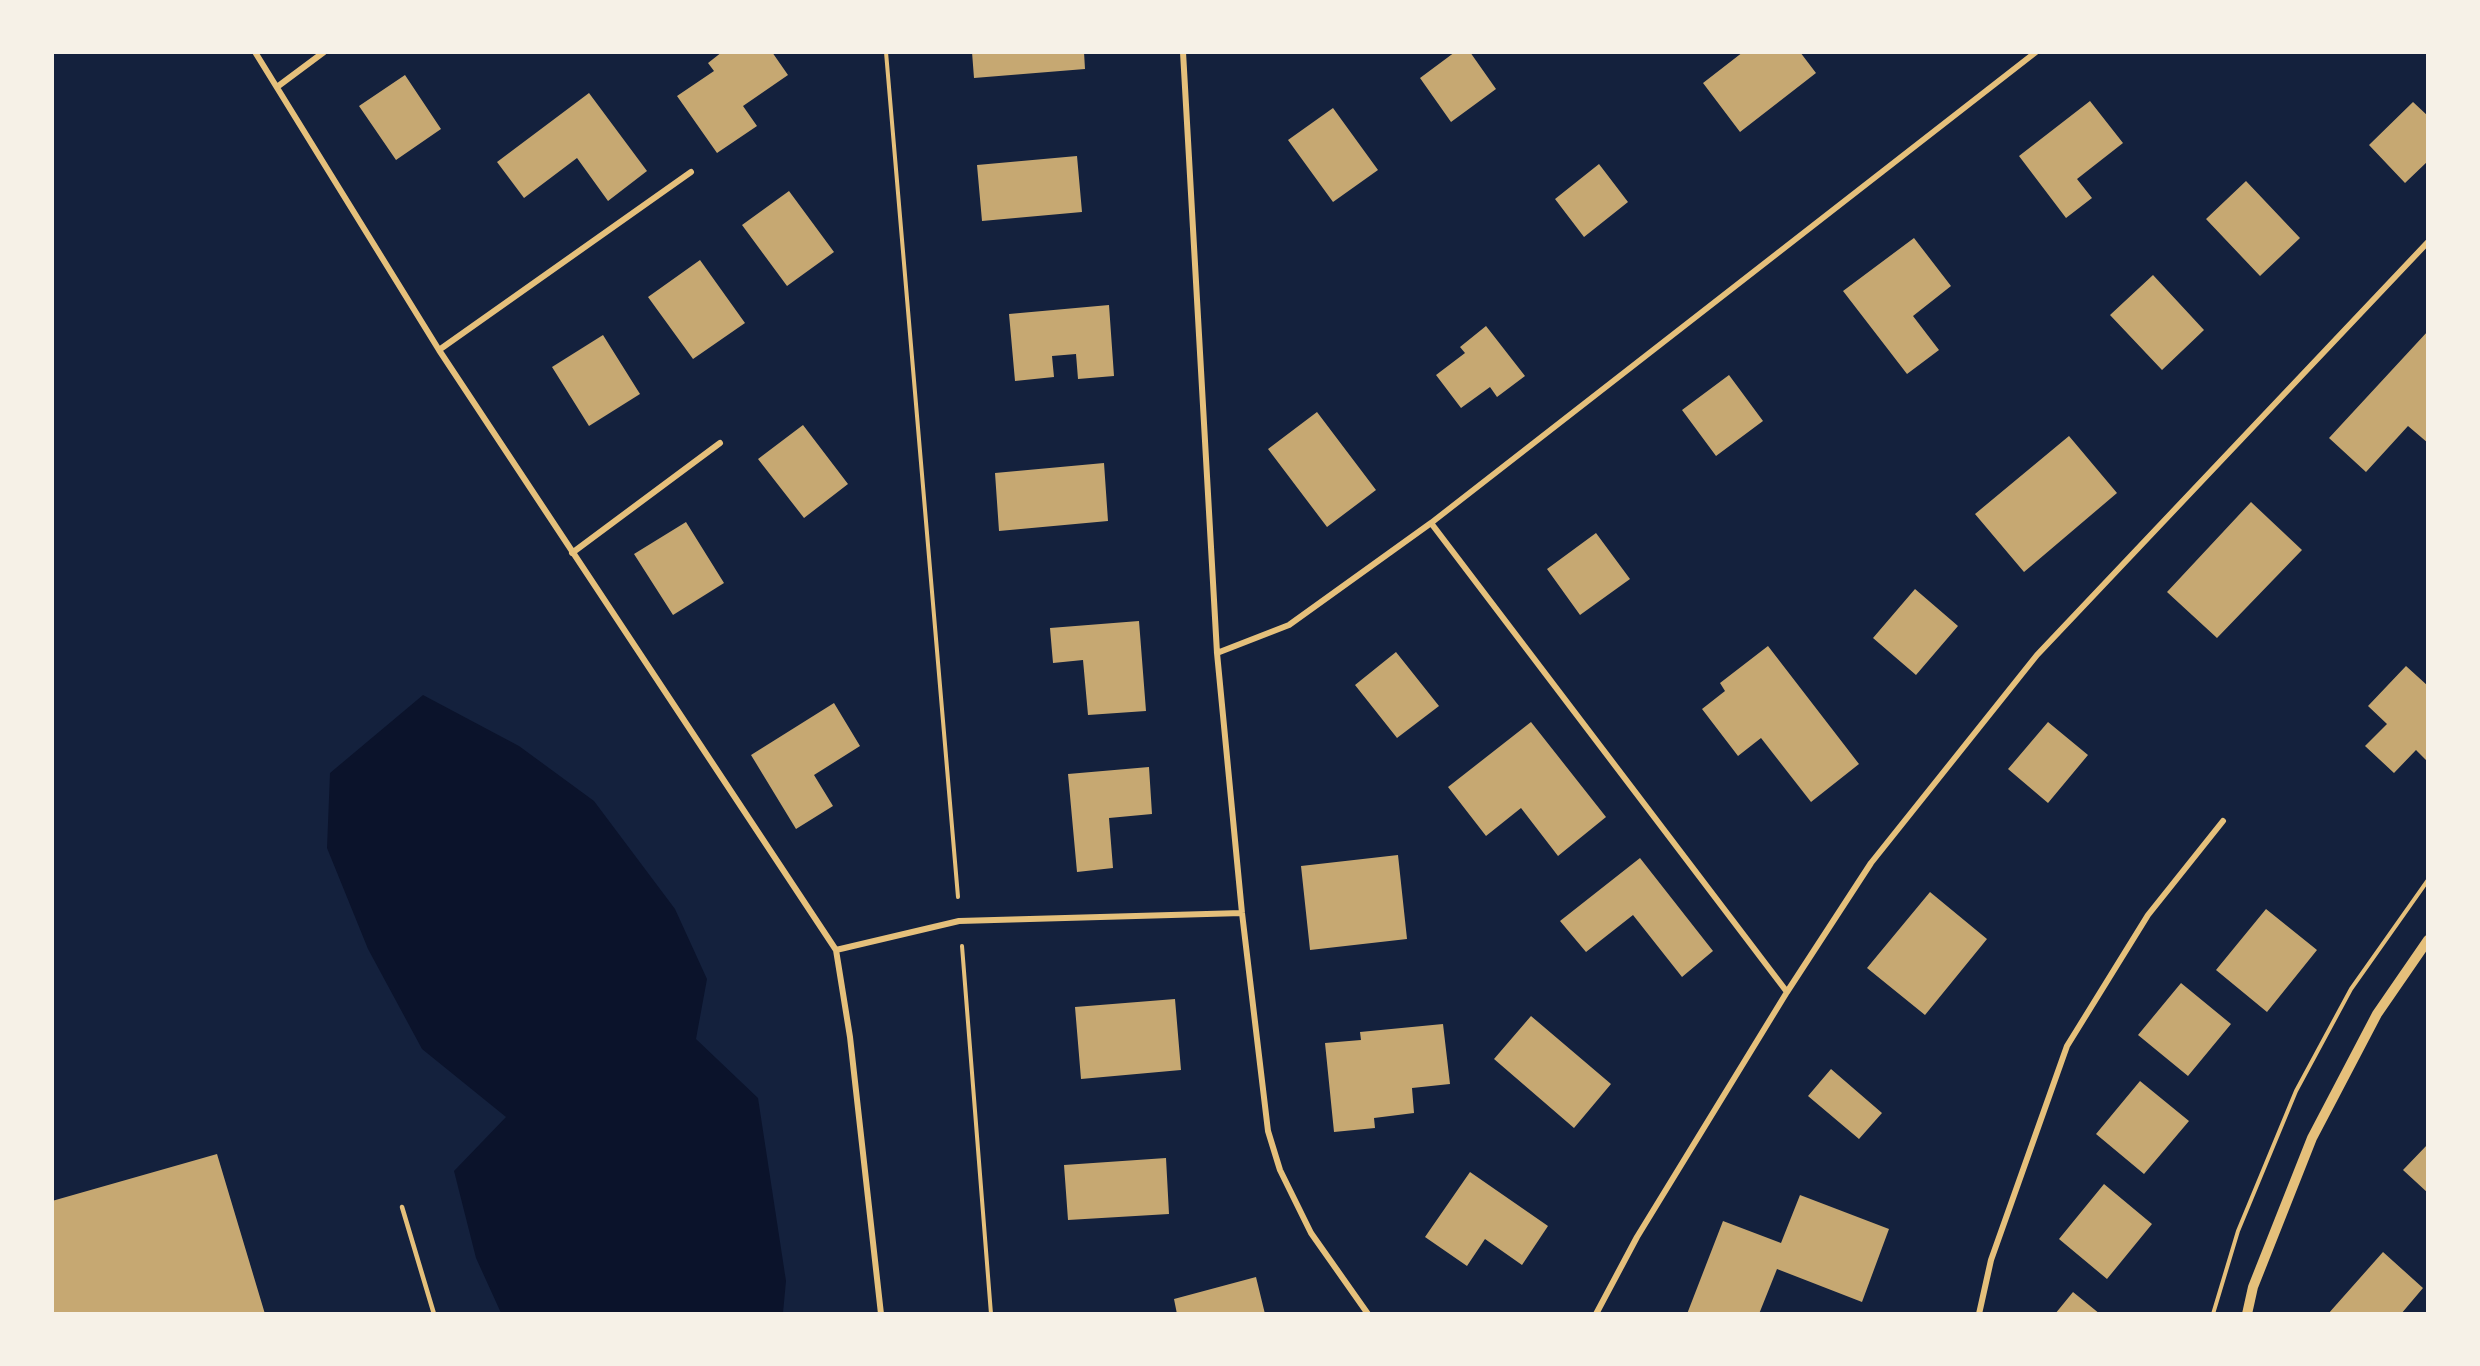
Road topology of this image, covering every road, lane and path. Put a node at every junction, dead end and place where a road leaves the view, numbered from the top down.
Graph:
1 (255, 52) edge
2 (324, 52) edge
3 (886, 52) edge
4 (2036, 52) edge
5 (1183, 53) edge
6 (277, 87) junction
7 (691, 172) dead end
8 (2427, 242) edge
9 (439, 350) junction
10 (720, 443) dead end
11 (1431, 523) junction
12 (572, 553) junction
13 (1217, 653) junction
14 (2223, 820) dead end
15 (1242, 913) junction
16 (959, 921) junction
17 (2427, 940) edge
18 (836, 950) junction
19 (1787, 992) junction
20 (402, 1207) dead end
21 (434, 1314) edge
22 (881, 1314) edge
23 (991, 1314) edge
24 (1368, 1314) edge
25 (1596, 1314) edge
26 (1979, 1314) edge
27 (2247, 1314) edge

1 - 6 street
2 - 6 street
3 - 16 path
4 - 11 street
5 - 13 street
6 - 9 street
7 - 9 street
8 - 19 street
9 - 12 street
10 - 12 street
11 - 13 street
11 - 19 street
12 - 18 street
13 - 15 street
14 - 26 street
15 - 16 street
15 - 24 street
16 - 18 street
16 - 23 path
17 - 27 street
18 - 22 street
19 - 25 street
20 - 21 lane

